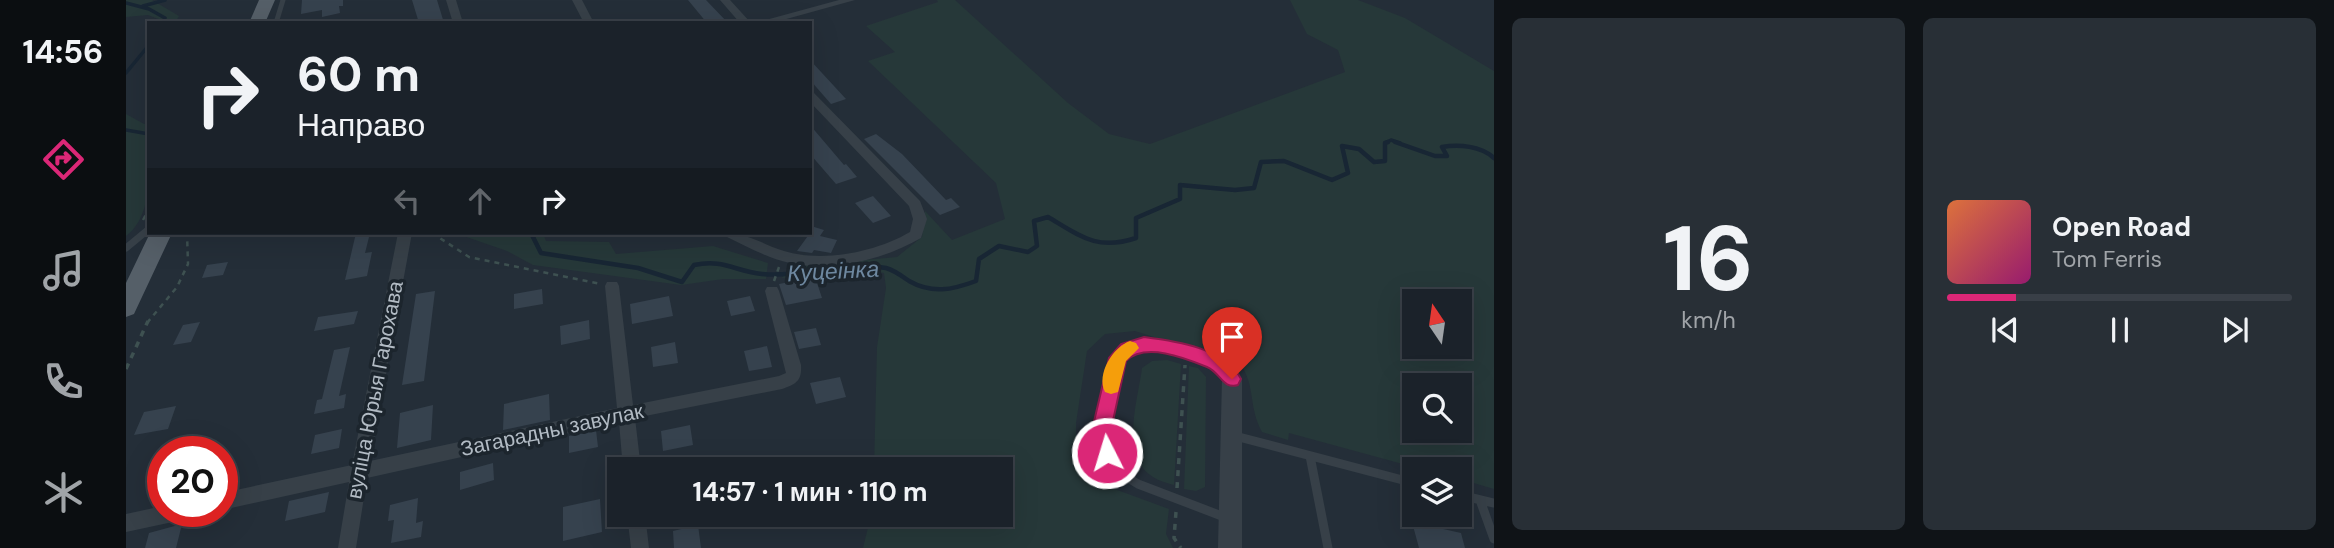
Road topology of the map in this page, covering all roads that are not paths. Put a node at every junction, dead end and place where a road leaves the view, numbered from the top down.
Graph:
1 (267, 0) edge
2 (283, 0) edge
3 (451, 0) edge
4 (577, 0) edge
5 (725, 0) edge
6 (850, 0) edge
7 (258, 21) edge
8 (277, 21) edge
9 (457, 21) edge
10 (588, 21) edge
11 (744, 21) edge
12 (768, 21) edge
13 (812, 97) edge
14 (147, 231) edge
15 (160, 235) edge
16 (405, 235) edge
17 (735, 235) edge
18 (126, 247) edge
19 (773, 285) road end
20 (612, 286) road end
21 (126, 308) edge
22 (1232, 379) joint
23 (626, 413) junction
24 (1231, 435) junction
25 (1310, 456) junction
26 (631, 457) edge
27 (359, 473) junction
28 (1402, 480) edge
29 (1472, 498) edge
30 (238, 499) edge
31 (1480, 500) junction
32 (1494, 503) edge
33 (147, 518) edge
34 (1231, 519) junction
35 (126, 523) edge
36 (638, 527) edge
37 (1494, 539) edge
38 (347, 548) edge
39 (640, 548) edge
40 (1230, 548) edge
41 (1328, 548) edge

1 - 7 main road
2 - 8 lane
3 - 9 street
4 - 10 street
5 - 11 street
6 - 12 street
13 - 17 street
14 - 18 lane
15 - 21 main road
16 - 27 street, вуліца Юрыя Гарохава
19 - 23 street, Загарадны завулак
20 - 23 street
22 - 24 street
22 - 34 lane
23 - 26 street
23 - 27 street, Загарадны завулак
24 - 25 lane
24 - 34 street
25 - 28 lane
25 - 41 lane
27 - 30 street, Загарадны завулак
27 - 38 street, вуліца Юрыя Гарохава
29 - 31 lane
31 - 32 lane
31 - 37 lane
33 - 35 street
34 - 40 street
36 - 39 street

